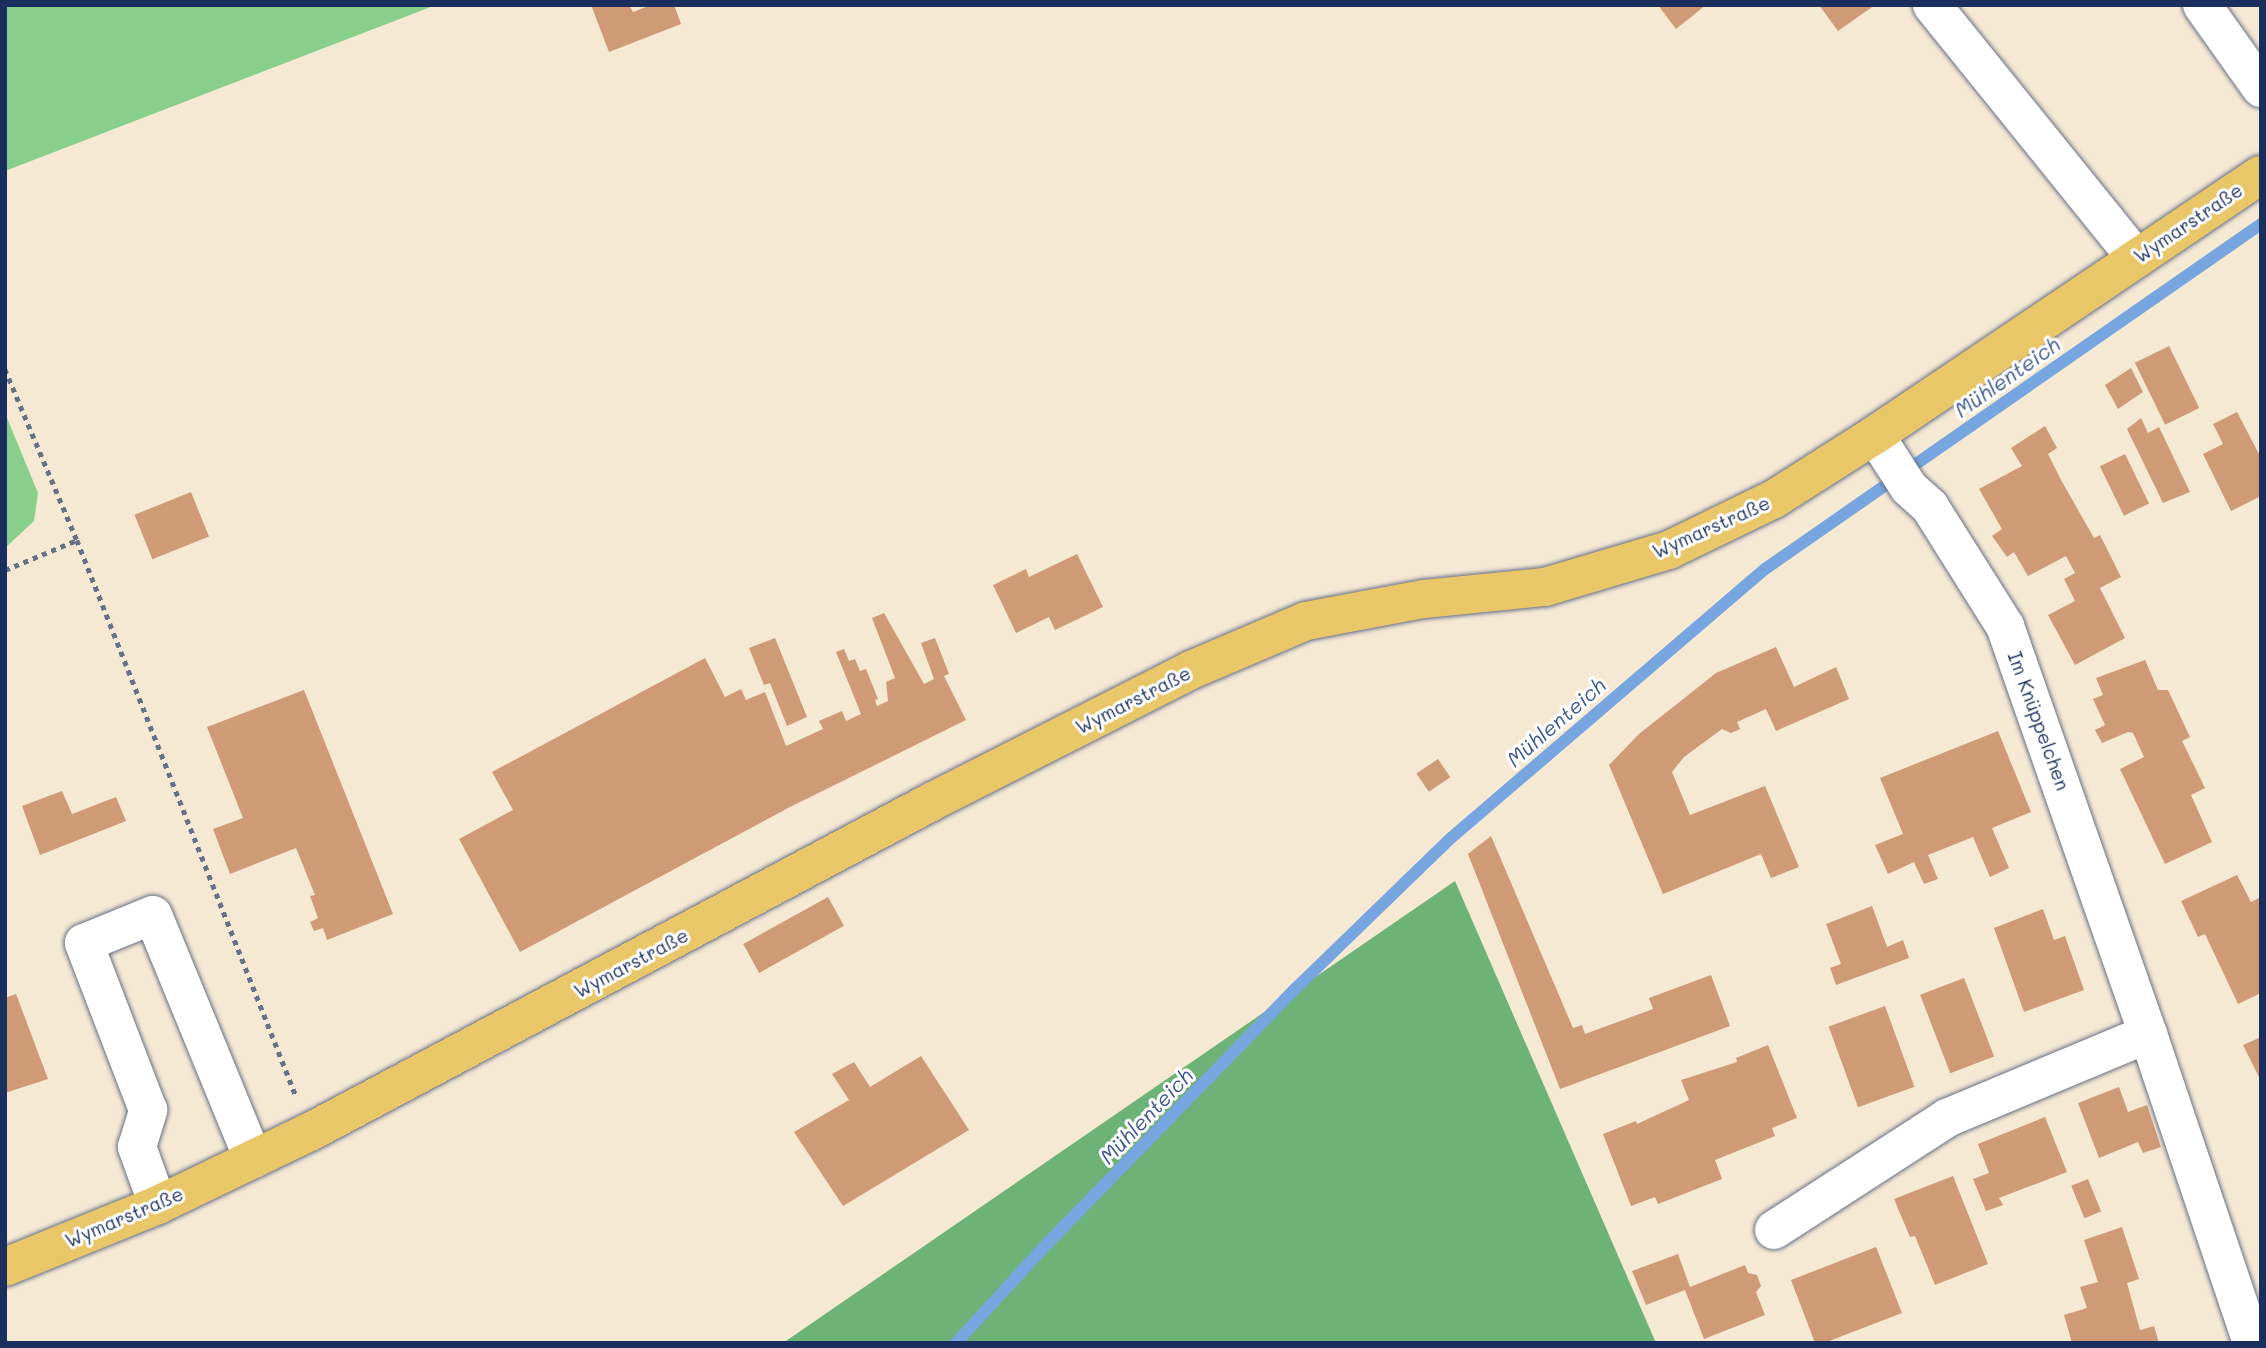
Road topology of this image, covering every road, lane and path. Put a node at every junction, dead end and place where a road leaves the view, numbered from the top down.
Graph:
1 (1932, 5) edge
2 (2202, 5) edge
3 (2261, 88) edge
4 (2261, 175) edge
5 (2136, 258) junction
6 (5, 369) edge
7 (1891, 461) junction
8 (77, 540) junction
9 (5, 570) edge
10 (2148, 1034) junction
11 (310, 1132) junction
12 (253, 1159) junction
13 (158, 1205) junction
14 (1774, 1230) dead end
15 (5, 1267) edge
16 (2252, 1343) edge

1 - 5 street
2 - 3 street
4 - 5 main road, Wymarstraße
5 - 7 main road, Wymarstraße
6 - 8 path
7 - 10 street, Im Knüppelchen
7 - 11 main road, Wymarstraße
8 - 9 path
8 - 11 path
10 - 14 street
10 - 16 street, Im Knüppelchen
11 - 12 main road, Wymarstraße
12 - 13 main road, Wymarstraße
12 - 13 street
13 - 15 main road, Wymarstraße

